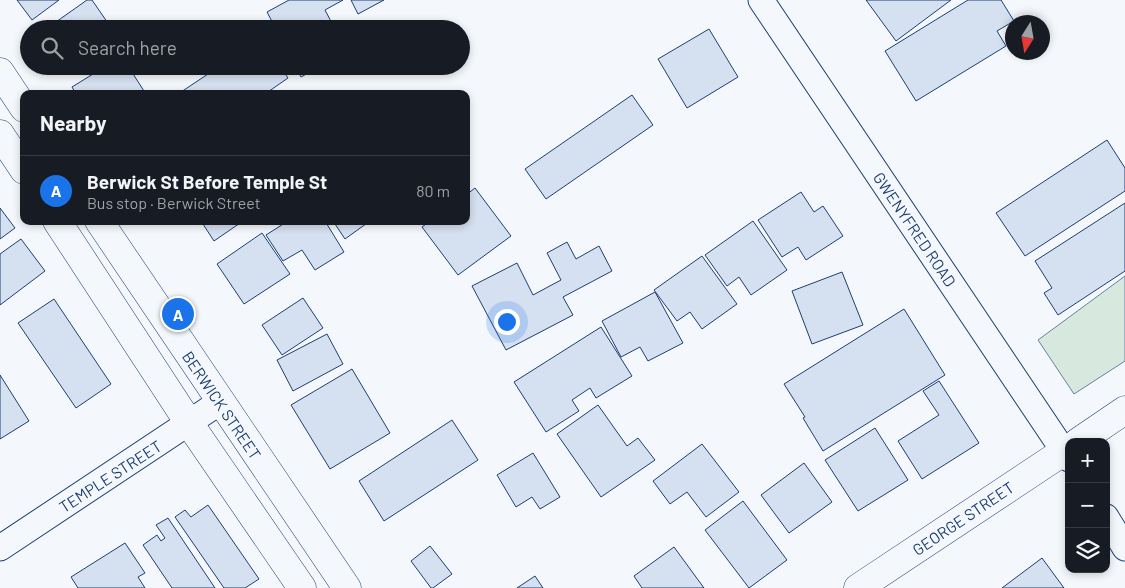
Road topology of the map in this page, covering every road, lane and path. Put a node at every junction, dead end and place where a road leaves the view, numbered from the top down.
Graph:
1 (761, 0) edge
2 (0, 72) edge
3 (20, 102) edge
4 (0, 134) edge
5 (20, 164) edge
6 (61, 225) edge
7 (102, 225) edge
8 (220, 402) junction
9 (1125, 410) edge
10 (189, 423) junction
11 (1086, 438) edge
12 (1065, 443) edge
13 (1065, 453) edge
14 (1110, 524) edge
15 (0, 548) edge
16 (1125, 548) edge
17 (302, 588) edge
18 (347, 588) edge
19 (858, 588) edge

1 - 12 street, GWENYFRED ROAD
2 - 3 main road
4 - 5 main road
6 - 10 main road
7 - 8 main road, BERWICK STREET
8 - 10 street, TEMPLE STREET
8 - 18 main road, BERWICK STREET
9 - 11 main road, GEORGE STREET
10 - 15 street, TEMPLE STREET
10 - 17 main road
13 - 19 main road, GEORGE STREET
14 - 16 street

